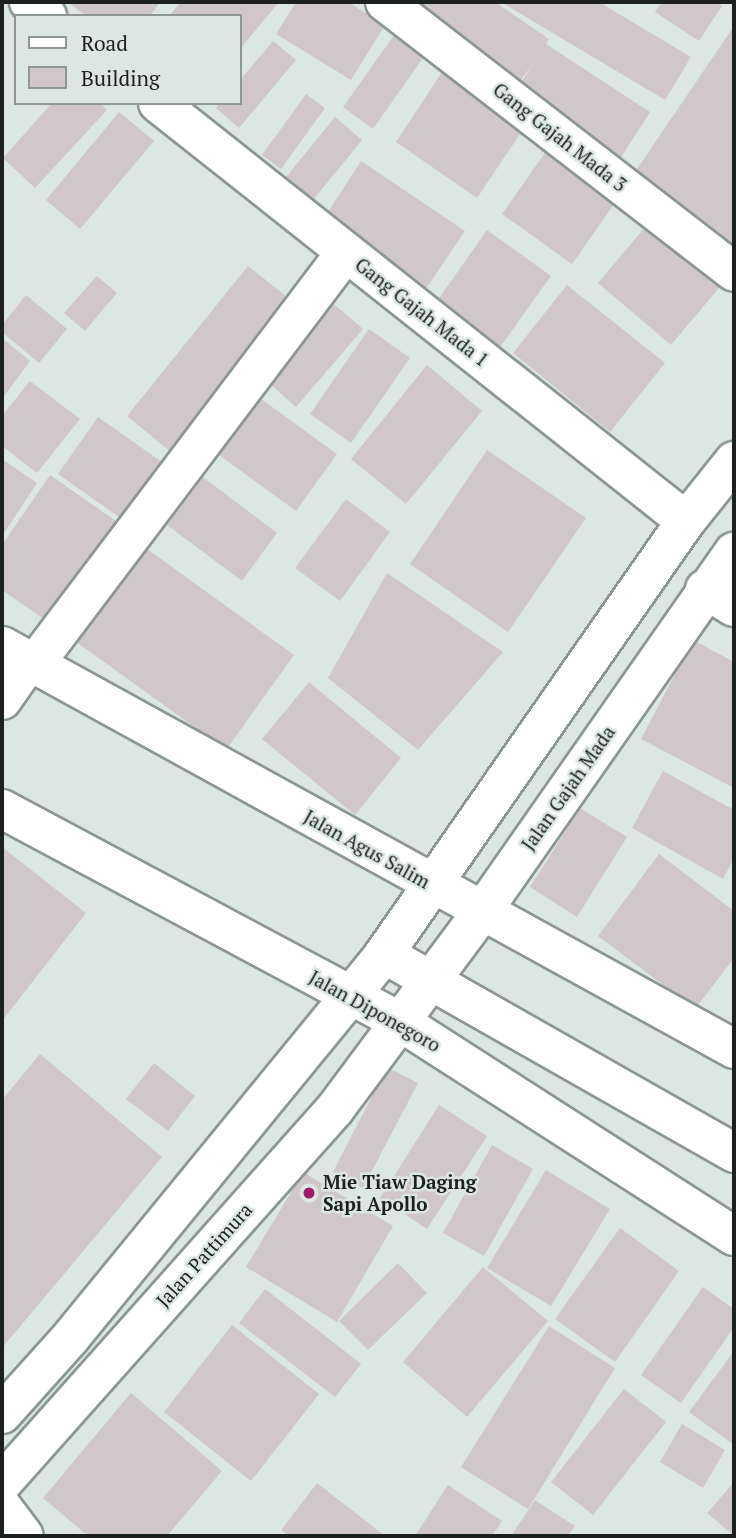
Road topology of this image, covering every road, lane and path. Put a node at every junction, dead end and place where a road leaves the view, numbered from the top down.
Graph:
1 (29, 2) edge
2 (385, 2) edge
3 (44, 14) edge
4 (161, 105) edge
5 (346, 252) junction
6 (734, 272) edge
7 (734, 461) edge
8 (686, 521) junction
9 (734, 552) edge
10 (719, 598) edge
11 (15, 671) edge
12 (2, 808) edge
13 (432, 884) junction
14 (481, 913) junction
15 (384, 954) junction
16 (433, 981) junction
17 (350, 997) junction
18 (399, 1021) junction
19 (734, 1049) edge
20 (734, 1153) edge
21 (734, 1236) edge
22 (2, 1415) edge
23 (2, 1483) edge
24 (2, 1507) edge
25 (24, 1536) edge

1 - 3 street
2 - 6 street, Gang Gajah Mada 3
4 - 5 street, Gang Gajah Mada 1
5 - 8 street, Gang Gajah Mada 1
5 - 11 street
7 - 8 street
8 - 13 street
9 - 10 street, Jalan Gajah Mada
10 - 14 street, Jalan Gajah Mada
11 - 13 street, Jalan Agus Salim
12 - 17 street, Jalan Diponegoro
13 - 14 street, Jalan Agus Salim
13 - 15 street
14 - 16 street, Jalan Gajah Mada
14 - 19 street, Jalan Agus Salim
15 - 16 street
15 - 17 street
16 - 18 street, Jalan Gajah Mada
16 - 20 street
17 - 18 street, Jalan Diponegoro
17 - 22 street
18 - 21 street, Jalan Diponegoro
18 - 23 street, Jalan Pattimura
24 - 25 street

